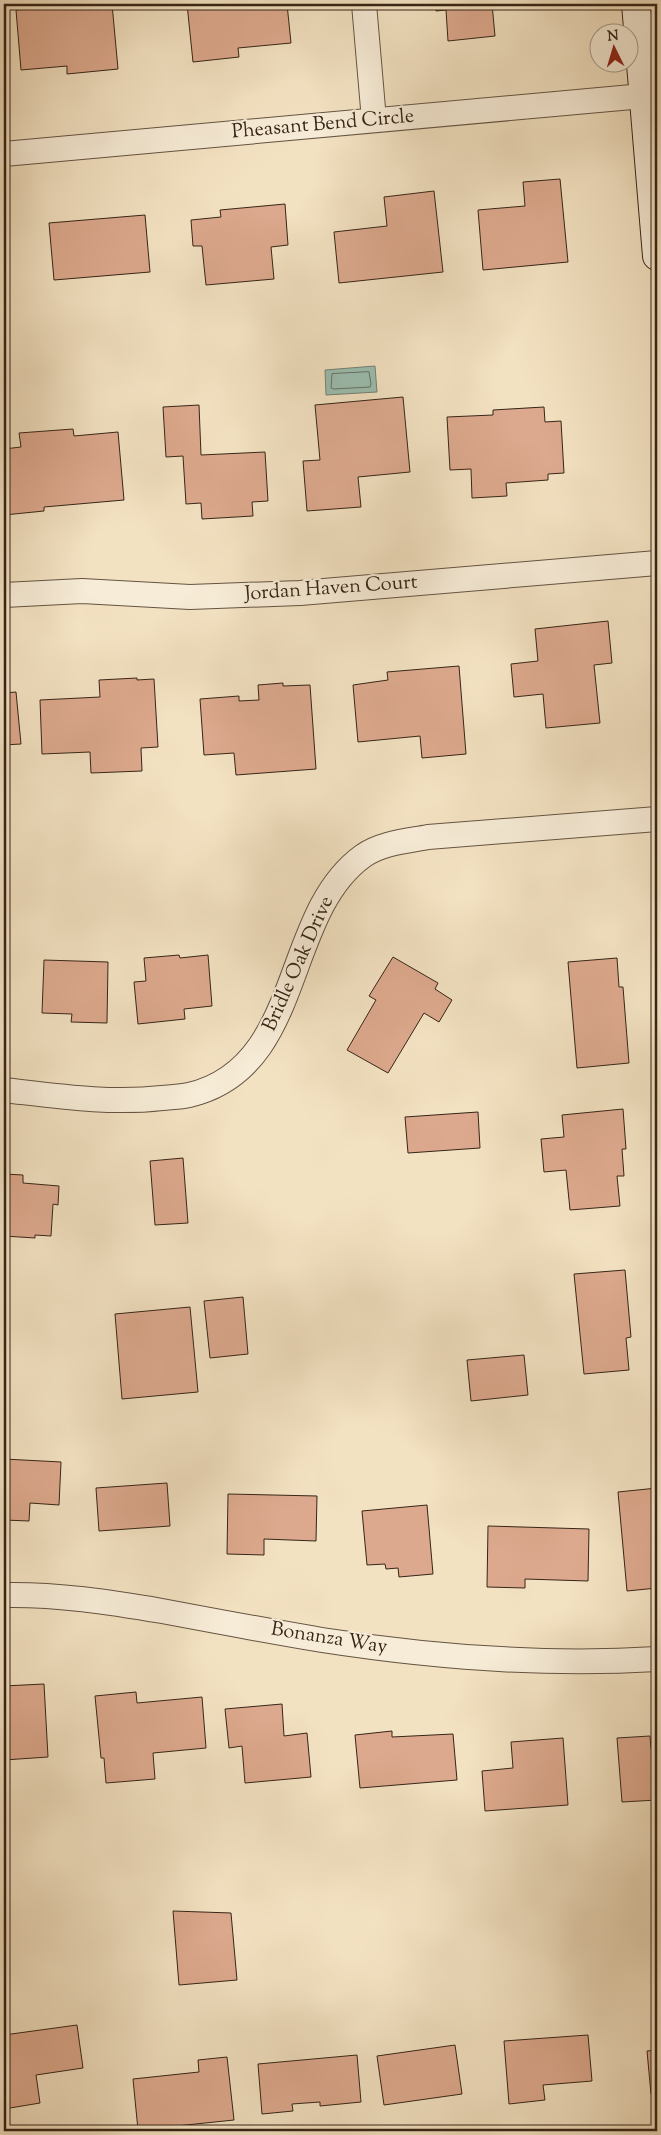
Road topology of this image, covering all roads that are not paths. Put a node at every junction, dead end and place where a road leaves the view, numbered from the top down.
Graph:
1 (364, 4) edge
2 (636, 4) edge
3 (643, 96) junction
4 (374, 120) junction
5 (4, 154) edge
6 (657, 256) edge
7 (657, 563) edge
8 (4, 595) edge
9 (657, 819) edge
10 (4, 1090) edge
11 (4, 1595) edge
12 (657, 1659) edge

1 - 4 street
2 - 3 street
3 - 4 street, Pheasant Bend Circle
3 - 6 street
4 - 5 street, Pheasant Bend Circle
7 - 8 street, Jordan Haven Court
9 - 10 street, Bridle Oak Drive
11 - 12 street, Bonanza Way

